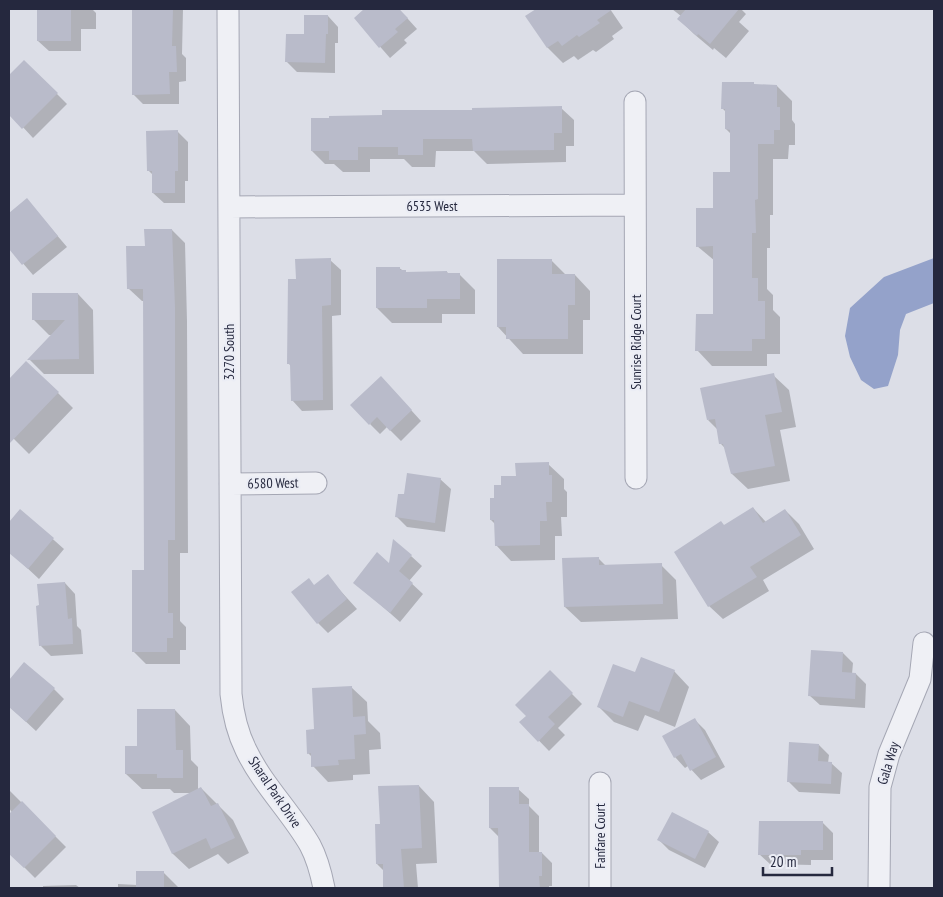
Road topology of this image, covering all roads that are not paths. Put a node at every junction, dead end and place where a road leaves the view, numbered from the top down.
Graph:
1 (228, 9) edge
2 (635, 102) dead end
3 (635, 205) junction
4 (229, 207) junction
5 (636, 478) dead end
6 (316, 483) dead end
7 (230, 484) junction
8 (924, 642) dead end
9 (231, 694) joint
10 (600, 783) dead end
11 (324, 888) edge
12 (600, 888) edge
13 (879, 888) edge

1 - 4 street, 3270 South
2 - 3 street, Sunrise Ridge Court
3 - 4 street, 6535 West
3 - 5 street, Sunrise Ridge Court
4 - 7 street, 3270 South
6 - 7 street, 6580 West
7 - 9 street, 3270 South
8 - 13 street, Gala Way
9 - 11 street, Sharal Park Drive
10 - 12 street, Fanfare Court

